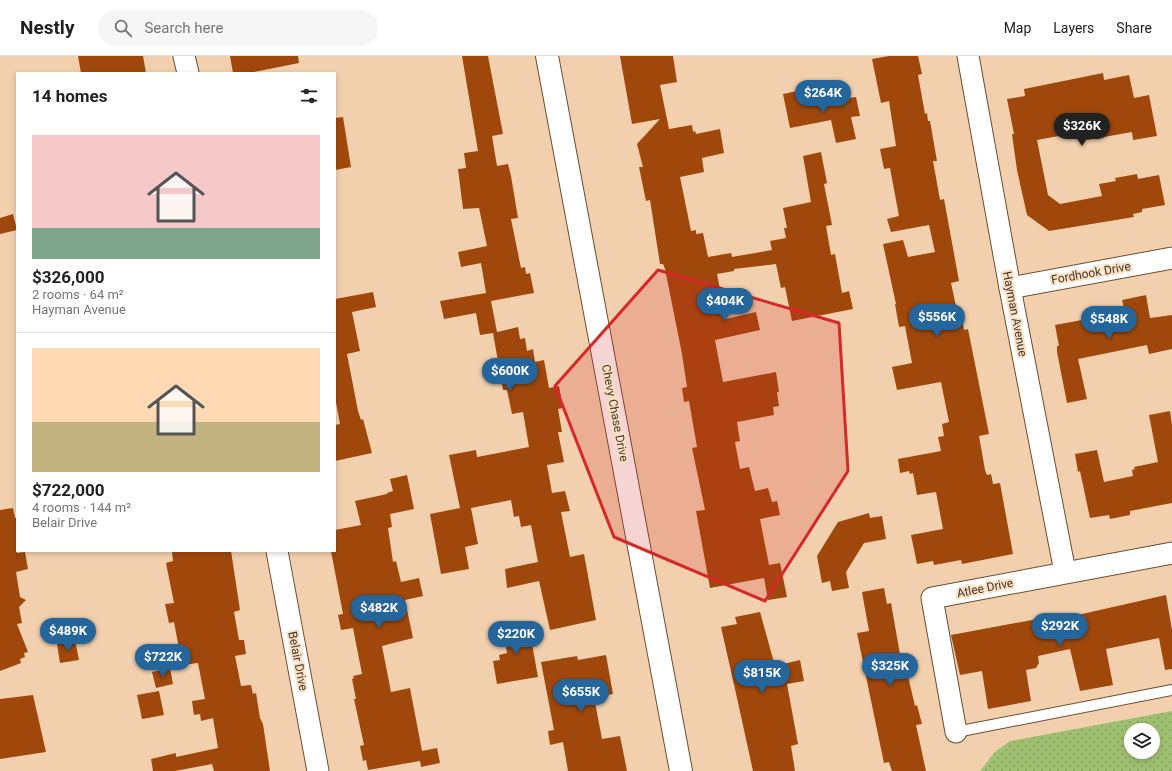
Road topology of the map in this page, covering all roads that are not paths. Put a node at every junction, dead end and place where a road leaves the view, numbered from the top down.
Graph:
1 (184, 56) edge
2 (547, 56) edge
3 (968, 56) edge
4 (188, 72) edge
5 (1172, 258) edge
6 (1010, 288) junction
7 (277, 552) edge
8 (1172, 553) edge
9 (1065, 572) junction
10 (1172, 690) edge
11 (956, 732) joint
12 (318, 771) edge
13 (681, 771) edge

1 - 4 street
2 - 13 main road, Chevy Chase Drive
3 - 6 street, Hayman Avenue
5 - 6 street, Fordhook Drive
6 - 9 street, Hayman Avenue
7 - 12 street, Belair Drive
8 - 9 street, Atlee Drive
9 - 11 street, Atlee Drive
10 - 11 lane

